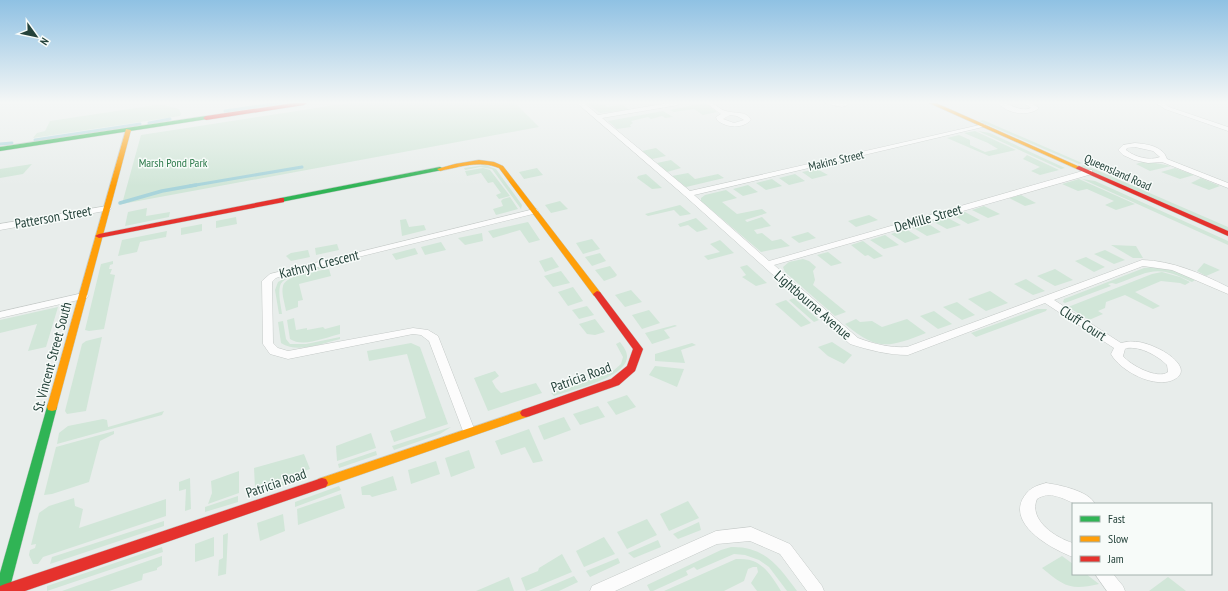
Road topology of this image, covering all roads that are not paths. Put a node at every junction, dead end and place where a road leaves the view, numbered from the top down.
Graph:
1 (128, 130) edge
2 (124, 131) edge
3 (613, 131) edge
4 (964, 131) edge
5 (994, 131) edge
6 (0, 149) edge
7 (1162, 159) junction
8 (1088, 172) junction
9 (1228, 186) edge
10 (688, 194) junction
11 (107, 208) junction
12 (534, 211) junction
13 (0, 227) edge
14 (1228, 234) edge
15 (99, 236) junction
16 (767, 264) junction
17 (1228, 291) edge
18 (83, 296) junction
19 (1047, 300) junction
20 (0, 315) edge
21 (1120, 346) junction
22 (469, 431) junction
23 (1086, 503) edge
24 (1072, 550) edge
25 (1105, 575) edge
26 (2, 591) edge
27 (5, 591) edge
28 (598, 591) edge
29 (816, 591) edge
30 (1117, 591) edge

1 - 11 street, St. Vincent Street South
2 - 6 street
3 - 10 street, Lightbourne Avenue
4 - 10 street, Makins Street
5 - 8 street, Queensland Road
7 - 7 street
7 - 9 street
8 - 14 street, Queensland Road
8 - 16 street, DeMille Street
10 - 16 street, Lightbourne Avenue
11 - 13 street, Patterson Street
11 - 15 street, St. Vincent Street South
12 - 15 street, Patricia Road
12 - 22 street, Patricia Road
12 - 22 street, Kathryn Crescent
15 - 18 street, St. Vincent Street South
16 - 19 street, Lightbourne Avenue
17 - 19 street, Lightbourne Avenue
18 - 20 street
18 - 26 street, St. Vincent Street South
19 - 21 street, Cluff Court
21 - 21 street, Cluff Court
22 - 27 street, Patricia Road
23 - 24 street
25 - 30 street
28 - 29 street

